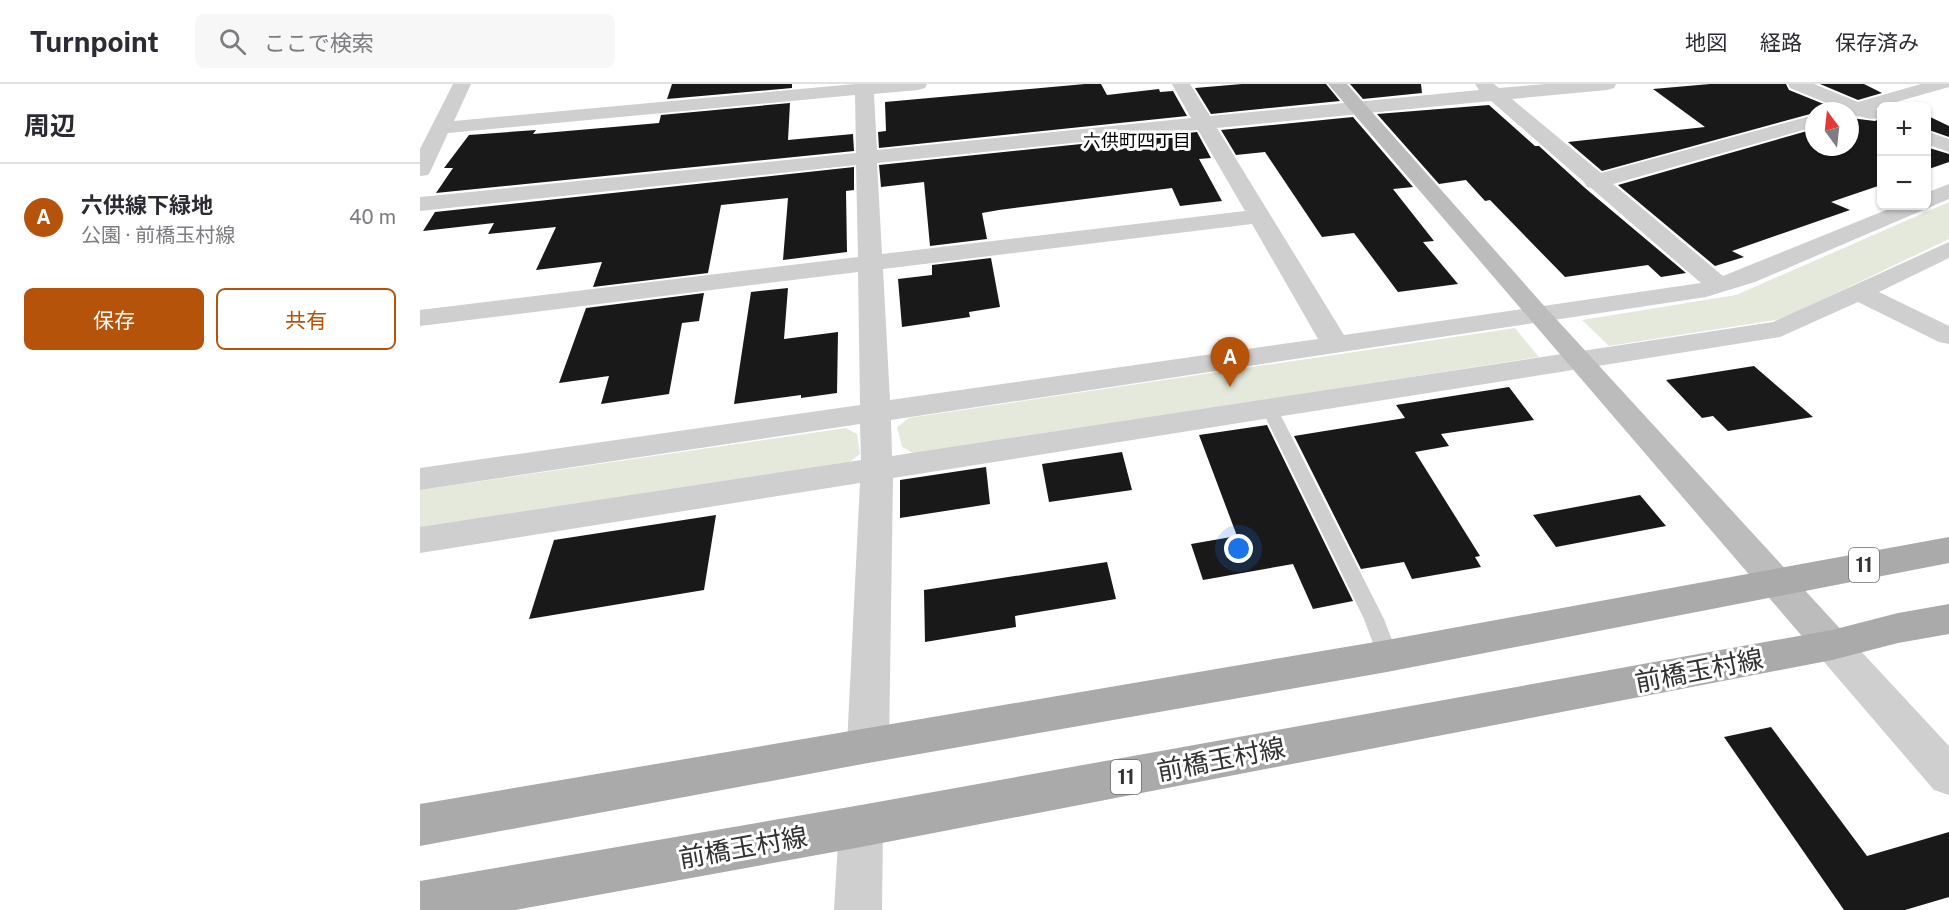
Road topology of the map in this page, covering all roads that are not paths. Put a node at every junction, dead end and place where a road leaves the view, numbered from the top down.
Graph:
1 (462, 84) edge
2 (918, 84) edge
3 (1181, 84) edge
4 (1337, 84) edge
5 (1606, 84) edge
6 (1797, 84) edge
7 (1942, 84) edge
8 (864, 86) edge
9 (1488, 89) edge
10 (1835, 102) edge
11 (1357, 107) junction
12 (1859, 108) edge
13 (1859, 112) edge
14 (1877, 117) edge
15 (1204, 123) junction
16 (1805, 124) edge
17 (441, 128) junction
18 (1931, 139) edge
19 (1949, 146) edge
20 (866, 158) junction
21 (420, 170) edge
22 (1595, 182) junction
23 (1949, 191) edge
24 (1931, 199) edge
25 (420, 204) edge
26 (1906, 210) edge
27 (1260, 216) junction
28 (1949, 249) edge
29 (869, 263) junction
30 (1720, 286) junction
31 (1861, 293) junction
32 (1538, 315) junction
33 (420, 318) edge
34 (1949, 336) edge
35 (1336, 345) junction
36 (1578, 360) junction
37 (1269, 408) junction
38 (876, 411) junction
39 (877, 469) junction
40 (420, 479) edge
41 (420, 540) edge
42 (1949, 550) edge
43 (1779, 583) junction
44 (1949, 619) edge
45 (1832, 645) junction
46 (1387, 656) junction
47 (868, 745) junction
48 (1949, 776) edge
49 (420, 825) edge
50 (861, 826) junction
51 (420, 904) edge
52 (858, 910) edge

1 - 17 street
2 - 8 street
3 - 15 street
4 - 11 street
5 - 9 street
6 - 10 street
7 - 12 street
8 - 17 street
8 - 20 street
9 - 11 street
9 - 22 street
11 - 15 street
11 - 32 street
13 - 14 street
15 - 20 street
15 - 27 street
16 - 22 street
17 - 21 street
18 - 19 street
20 - 25 street
20 - 29 street
22 - 30 street
23 - 24 street
26 - 30 street
27 - 29 street
27 - 35 street
28 - 31 street
29 - 33 street
29 - 38 street
30 - 32 street
31 - 34 street
31 - 36 street
32 - 35 street
32 - 36 street
35 - 38 street
36 - 37 street
36 - 43 street
37 - 39 street
37 - 46 lane
38 - 39 street
38 - 40 street
39 - 41 street
39 - 47 street
42 - 43 main road, 11
43 - 45 street
43 - 46 main road, 11
44 - 45 main road, 前橋玉村線 / 11
45 - 48 street
45 - 50 main road, 前橋玉村線 / 11
46 - 47 main road, 11
47 - 49 main road, 11
50 - 51 main road, 前橋玉村線 / 11
50 - 52 street

